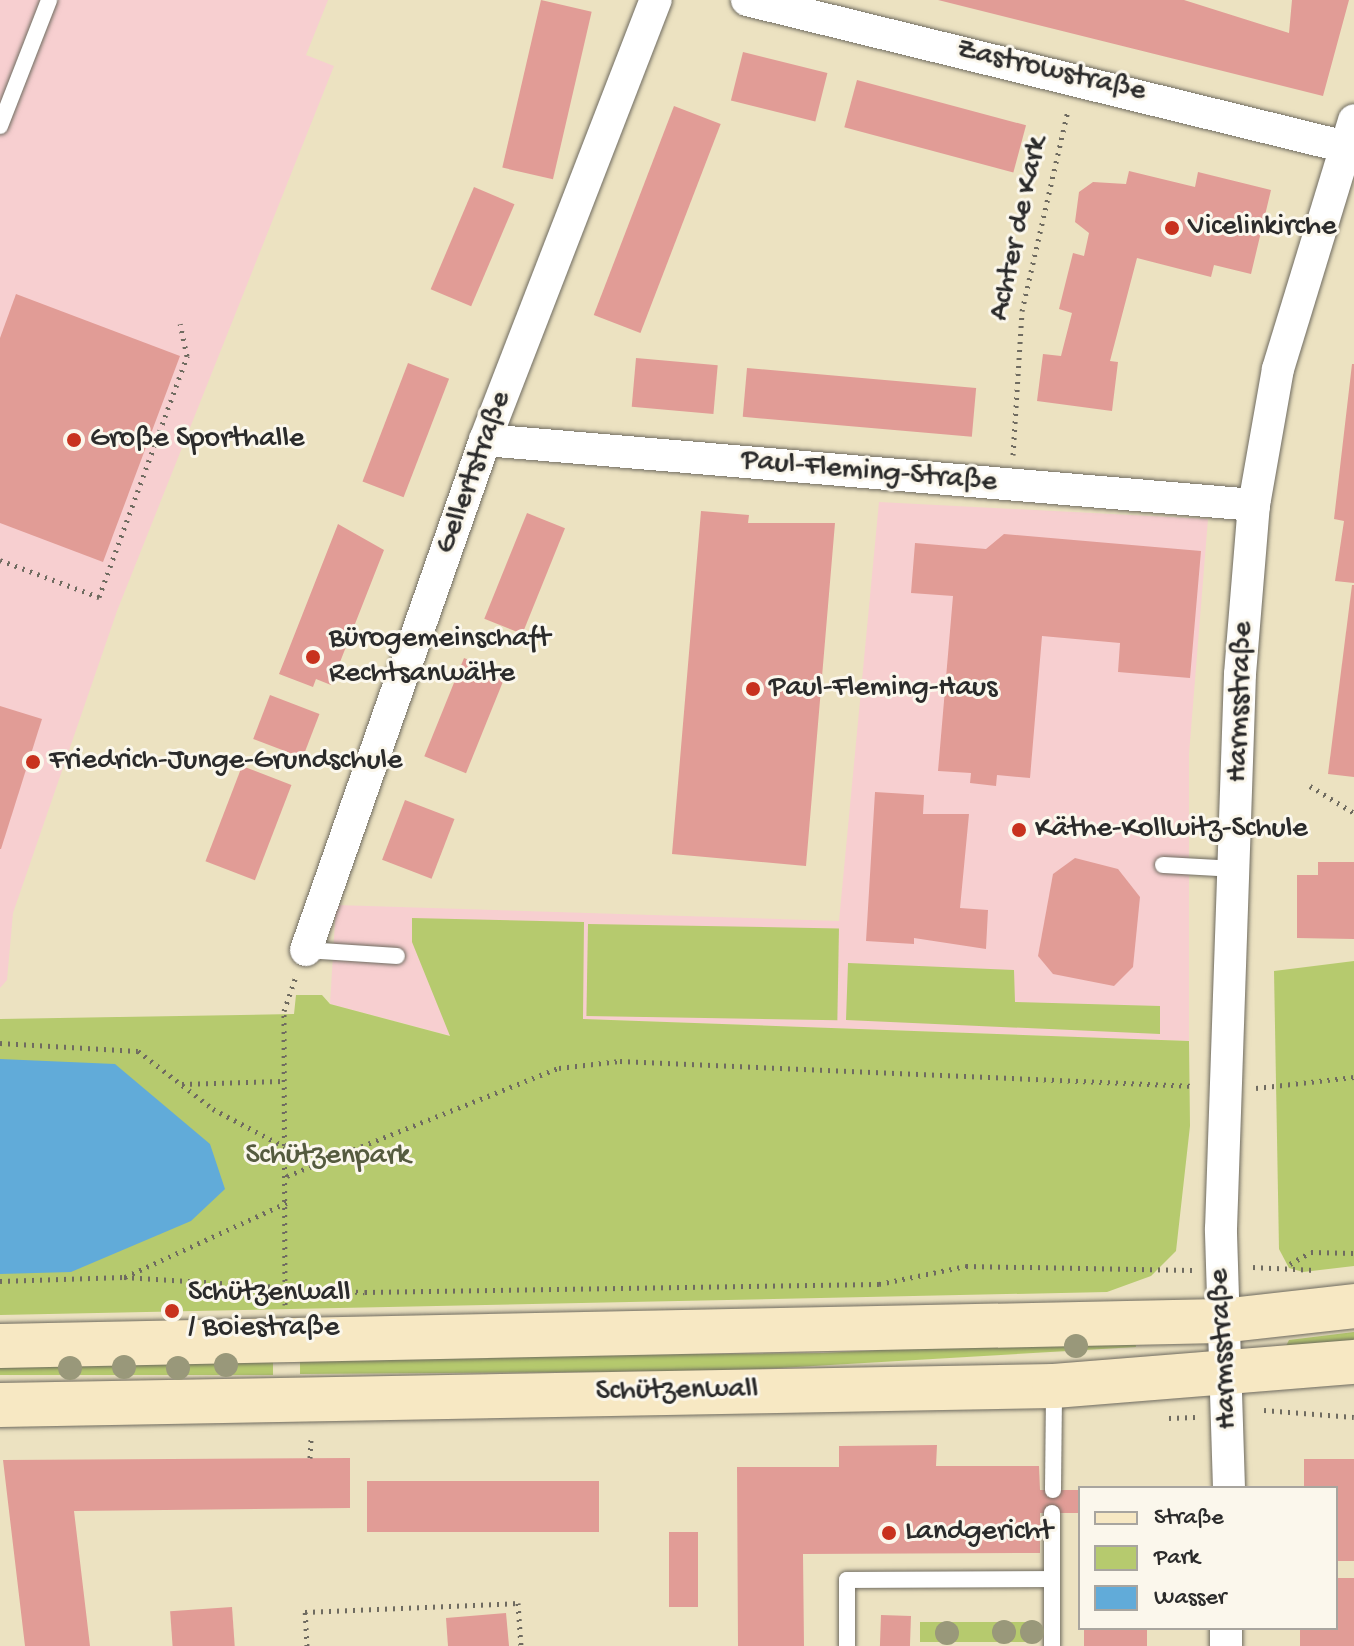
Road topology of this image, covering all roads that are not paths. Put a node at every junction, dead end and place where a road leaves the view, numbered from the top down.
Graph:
1 (49, 0) edge
2 (656, 0) edge
3 (747, 0) edge
4 (0, 126) edge
5 (1350, 139) edge
6 (485, 440) junction
7 (1254, 505) junction
8 (1163, 865) dead end
9 (1237, 869) junction
10 (306, 950) joint
11 (397, 956) dead end
12 (1354, 1306) edge
13 (1221, 1321) junction
14 (0, 1346) edge
15 (1354, 1362) edge
16 (1223, 1375) junction
17 (1054, 1386) junction
18 (0, 1405) edge
19 (1229, 1486) edge
20 (1053, 1490) dead end
21 (1052, 1513) dead end
22 (1052, 1579) junction
23 (847, 1646) edge
24 (1052, 1646) edge

1 - 4 lane
2 - 6 street, Gellertstraße
3 - 5 street, Zastrowstraße
5 - 7 street, Harmsstraße
6 - 7 street, Paul-Fleming-Straße
6 - 10 street, Gellertstraße
7 - 9 street, Harmsstraße
8 - 9 lane
9 - 13 street, Harmsstraße
10 - 11 lane
12 - 13 main road, Schützenwall
13 - 14 main road, Schützenwall
13 - 16 street, Harmsstraße
15 - 16 main road, Schützenwall
16 - 17 main road, Schützenwall
16 - 19 street, Harmsstraße
17 - 18 main road, Schützenwall
17 - 20 lane
21 - 22 lane
22 - 23 lane
22 - 24 lane

